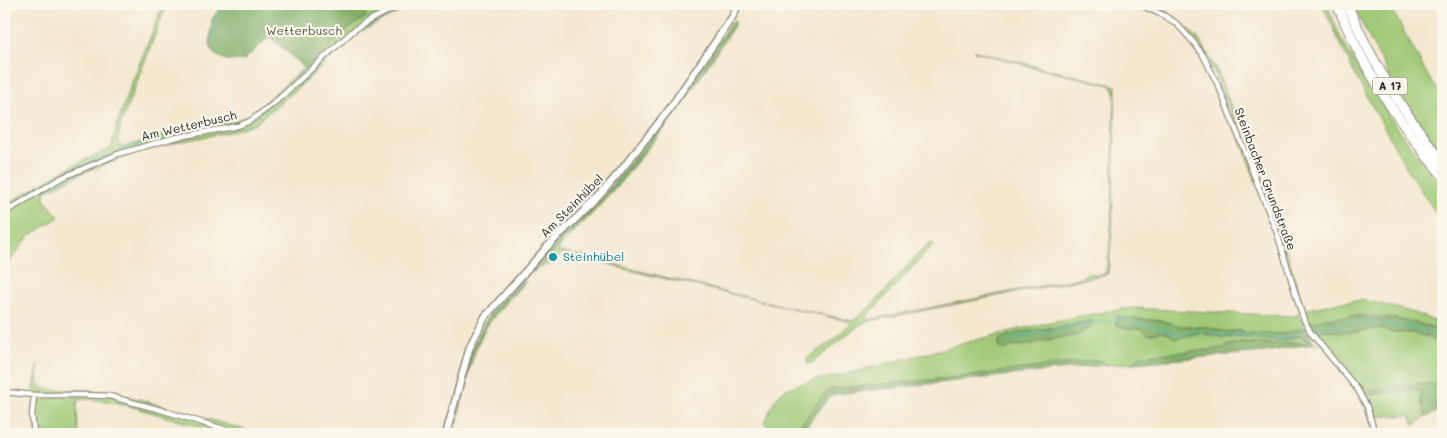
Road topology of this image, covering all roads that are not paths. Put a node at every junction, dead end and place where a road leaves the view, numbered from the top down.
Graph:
1 (403, 4) edge
2 (738, 4) edge
3 (1138, 4) edge
4 (1337, 4) edge
5 (1347, 4) edge
6 (1443, 162) edge
7 (1443, 176) edge
8 (4, 213) edge
9 (4, 392) edge
10 (34, 395) junction
11 (34, 434) edge
12 (240, 434) edge
13 (446, 434) edge
14 (1375, 434) edge

1 - 8 street, Am Wetterbusch
2 - 13 street, Am Steinhübel
3 - 14 street, Steinbacher Grundstraße
4 - 7 highway, A 17
5 - 6 highway, A 17
9 - 10 street
10 - 11 street
10 - 12 street

